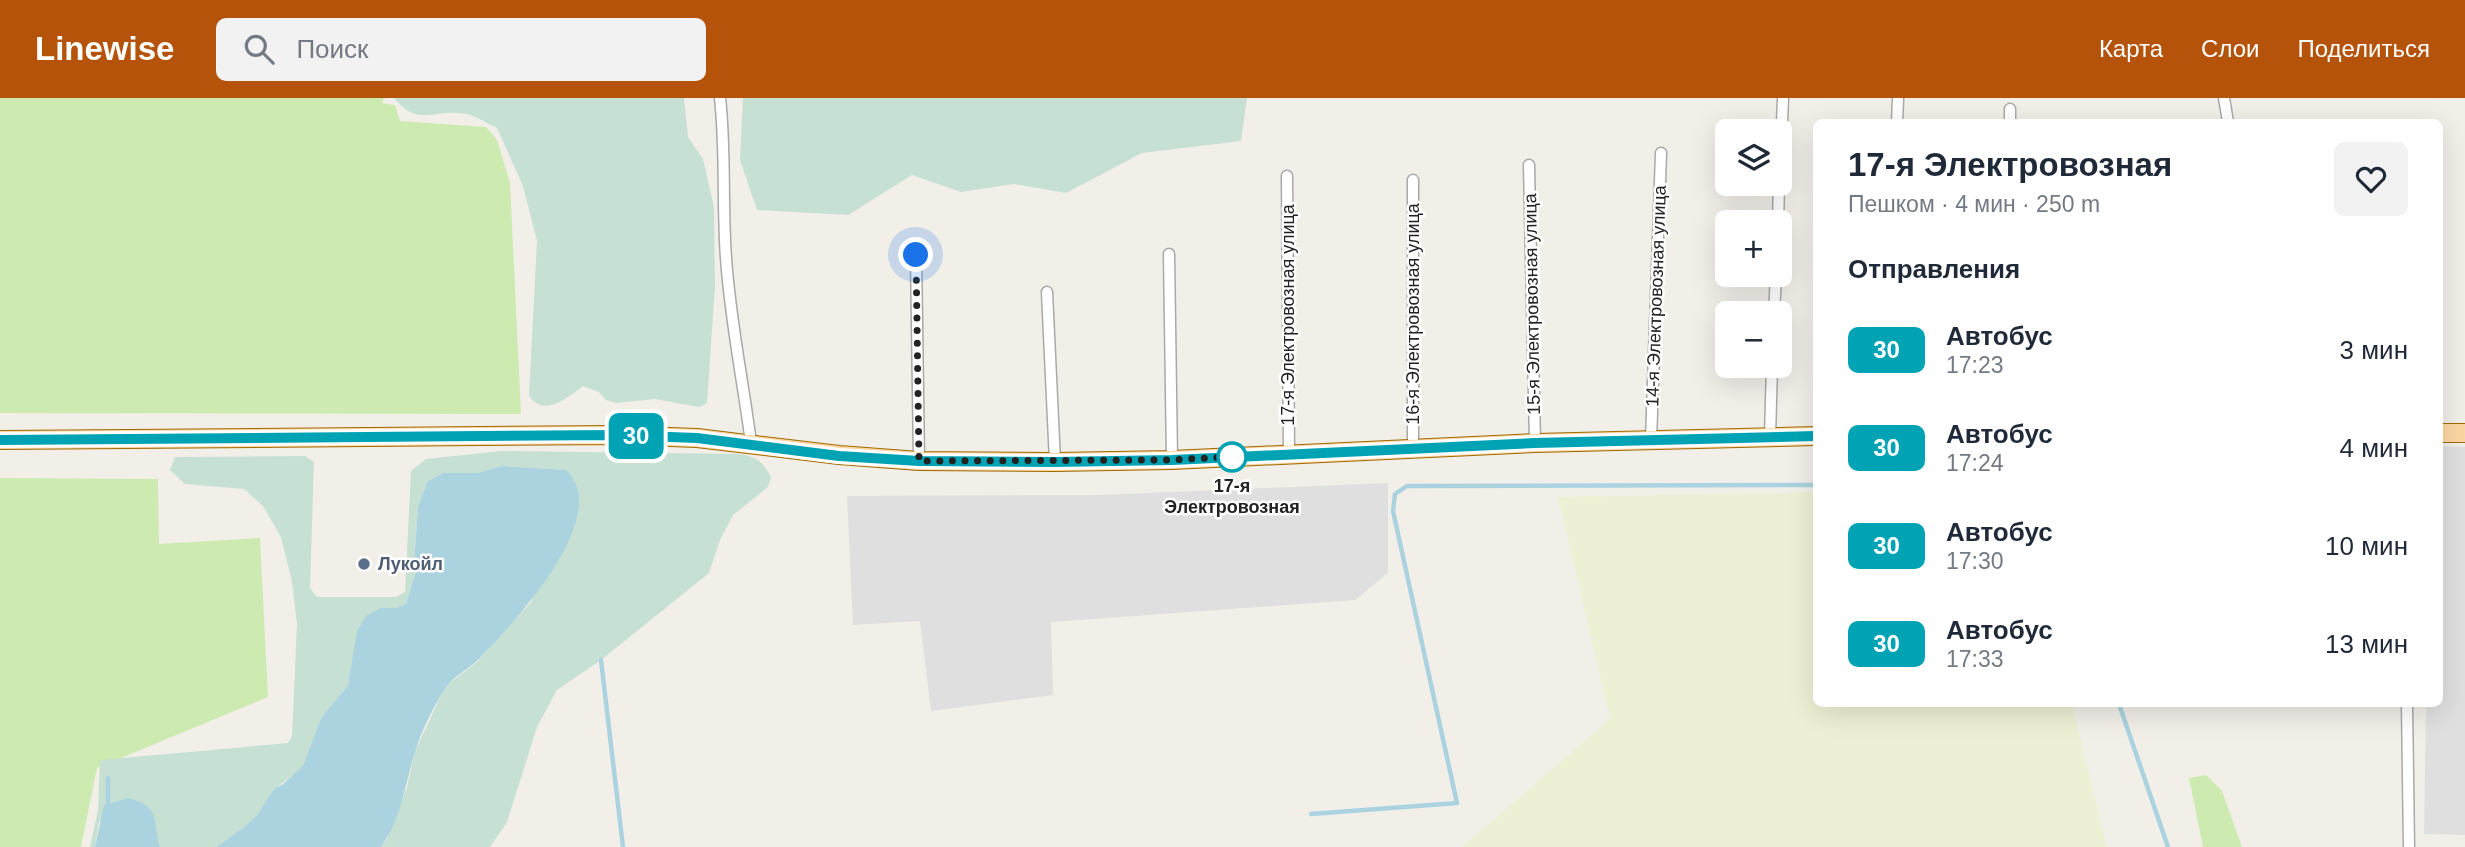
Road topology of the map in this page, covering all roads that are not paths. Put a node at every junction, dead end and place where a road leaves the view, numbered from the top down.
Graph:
1 (720, 98) edge
2 (1783, 98) edge
3 (2224, 98) edge
4 (1898, 100) edge
5 (2010, 109) dead end
6 (1782, 119) edge
7 (1897, 119) edge
8 (2010, 119) edge
9 (2228, 119) edge
10 (1661, 153) dead end
11 (1529, 165) dead end
12 (1287, 176) dead end
13 (1413, 180) dead end
14 (1169, 254) dead end
15 (916, 255) dead end
16 (1047, 292) dead end
17 (1772, 378) edge
18 (2443, 433) edge
19 (2465, 433) edge
20 (1770, 436) junction
21 (1813, 436) edge
22 (0, 439) edge
23 (1651, 440) junction
24 (751, 443) junction
25 (1535, 443) junction
26 (1413, 448) junction
27 (1289, 454) junction
28 (1172, 460) junction
29 (919, 461) junction
30 (1055, 462) junction
31 (2407, 707) edge
32 (2409, 847) edge

1 - 24 street
2 - 6 street
3 - 9 street
4 - 7 street
5 - 8 street
10 - 23 street, 14-я Электровозная улица
11 - 25 street, 15-я Электровозная улица
12 - 27 street, 17-я Электровозная улица
13 - 26 street, 16-я Электровозная улица
14 - 28 street
15 - 29 street
16 - 30 street
17 - 20 street
18 - 19 main road
20 - 21 main road
20 - 23 main road
22 - 24 main road
23 - 25 main road
24 - 29 main road
25 - 26 main road
26 - 27 main road
27 - 28 main road
28 - 30 main road
29 - 30 main road
31 - 32 street

